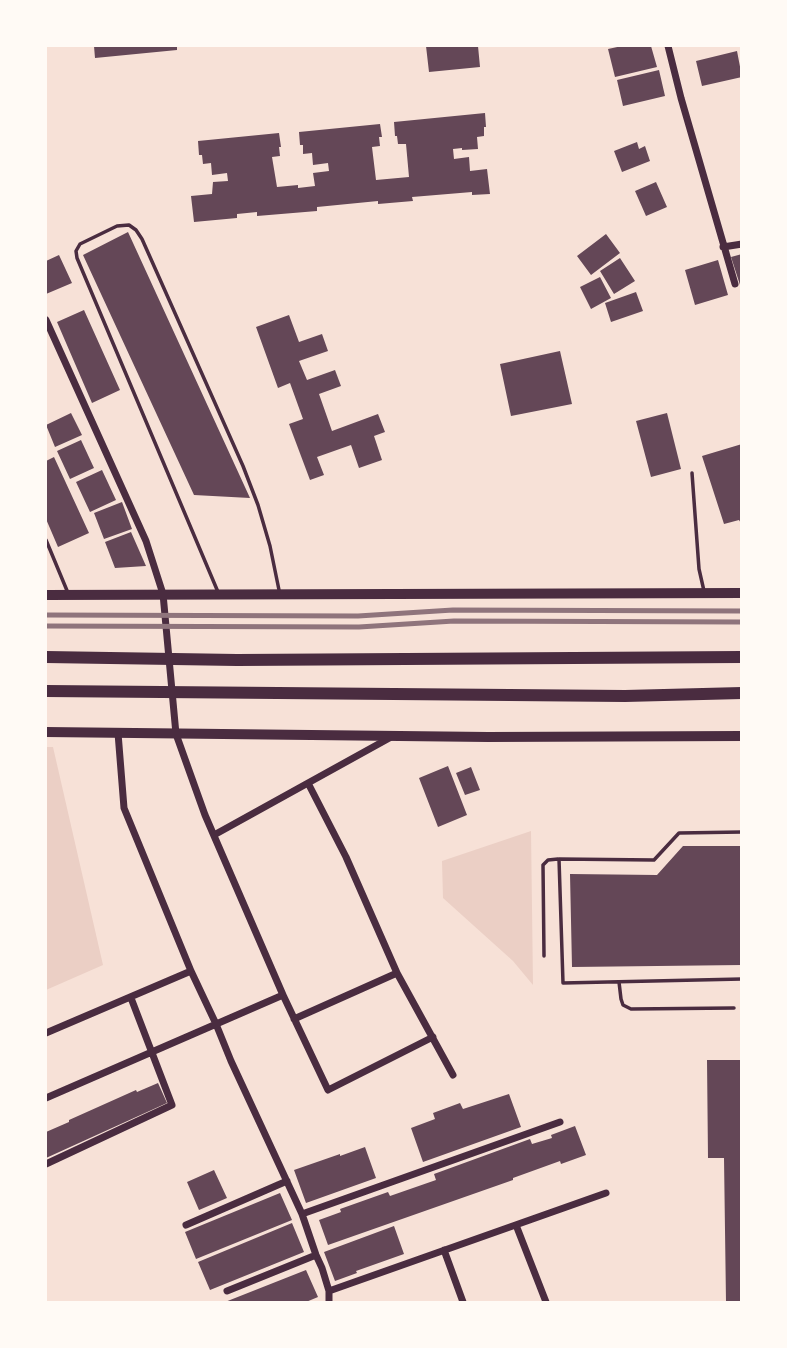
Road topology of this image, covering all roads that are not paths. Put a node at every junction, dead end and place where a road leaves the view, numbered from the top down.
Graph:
1 (668, 46) edge
2 (741, 244) edge
3 (723, 247) junction
4 (735, 284) dead end
5 (46, 320) edge
6 (692, 473) dead end
7 (46, 541) edge
8 (704, 593) junction
9 (741, 593) edge
10 (46, 594) edge
11 (69, 594) junction
12 (163, 594) junction
13 (219, 594) junction
14 (280, 594) junction
15 (46, 657) edge
16 (741, 657) edge
17 (46, 691) edge
18 (741, 693) edge
19 (46, 732) edge
20 (118, 733) junction
21 (176, 734) junction
22 (394, 736) junction
23 (741, 736) edge
24 (308, 783) junction
25 (741, 832) edge
26 (214, 835) junction
27 (559, 859) junction
28 (544, 956) dead end
29 (191, 971) junction
30 (397, 974) junction
31 (741, 979) edge
32 (620, 982) junction
33 (283, 995) junction
34 (131, 998) junction
35 (734, 1008) dead end
36 (294, 1018) junction
37 (216, 1024) junction
38 (46, 1034) edge
39 (433, 1037) junction
40 (152, 1052) junction
41 (453, 1075) dead end
42 (46, 1098) edge
43 (560, 1122) dead end
44 (46, 1164) edge
45 (287, 1181) junction
46 (606, 1193) dead end
47 (302, 1213) junction
48 (186, 1225) dead end
49 (516, 1225) junction
50 (444, 1250) junction
51 (316, 1255) junction
52 (227, 1291) dead end
53 (329, 1292) junction
54 (329, 1303) edge
55 (464, 1303) edge
56 (546, 1303) edge

1 - 3 street
2 - 3 street
3 - 4 street
5 - 12 street
6 - 8 lane
7 - 11 lane
8 - 9 main road
8 - 14 main road
10 - 11 main road
11 - 12 main road
12 - 13 main road
12 - 21 street
13 - 14 main road
13 - 14 lane
15 - 16 highway
17 - 18 highway
19 - 20 main road
20 - 21 main road
20 - 29 street
21 - 22 main road
21 - 26 street
22 - 23 main road
22 - 24 street
24 - 26 street
24 - 30 street
25 - 27 lane
26 - 33 street
27 - 28 lane
27 - 32 lane
29 - 34 street
29 - 37 street
30 - 36 street
30 - 39 street
31 - 32 lane
32 - 35 lane
33 - 36 street
33 - 37 street
34 - 38 street
34 - 40 street
36 - 39 street
37 - 40 street
37 - 45 street
39 - 41 street
40 - 42 street
40 - 44 street
43 - 47 street
45 - 47 street
45 - 48 street
46 - 49 street
47 - 51 street
49 - 50 street
49 - 56 street
50 - 53 street
50 - 55 street
51 - 52 street
51 - 53 street
53 - 54 street

